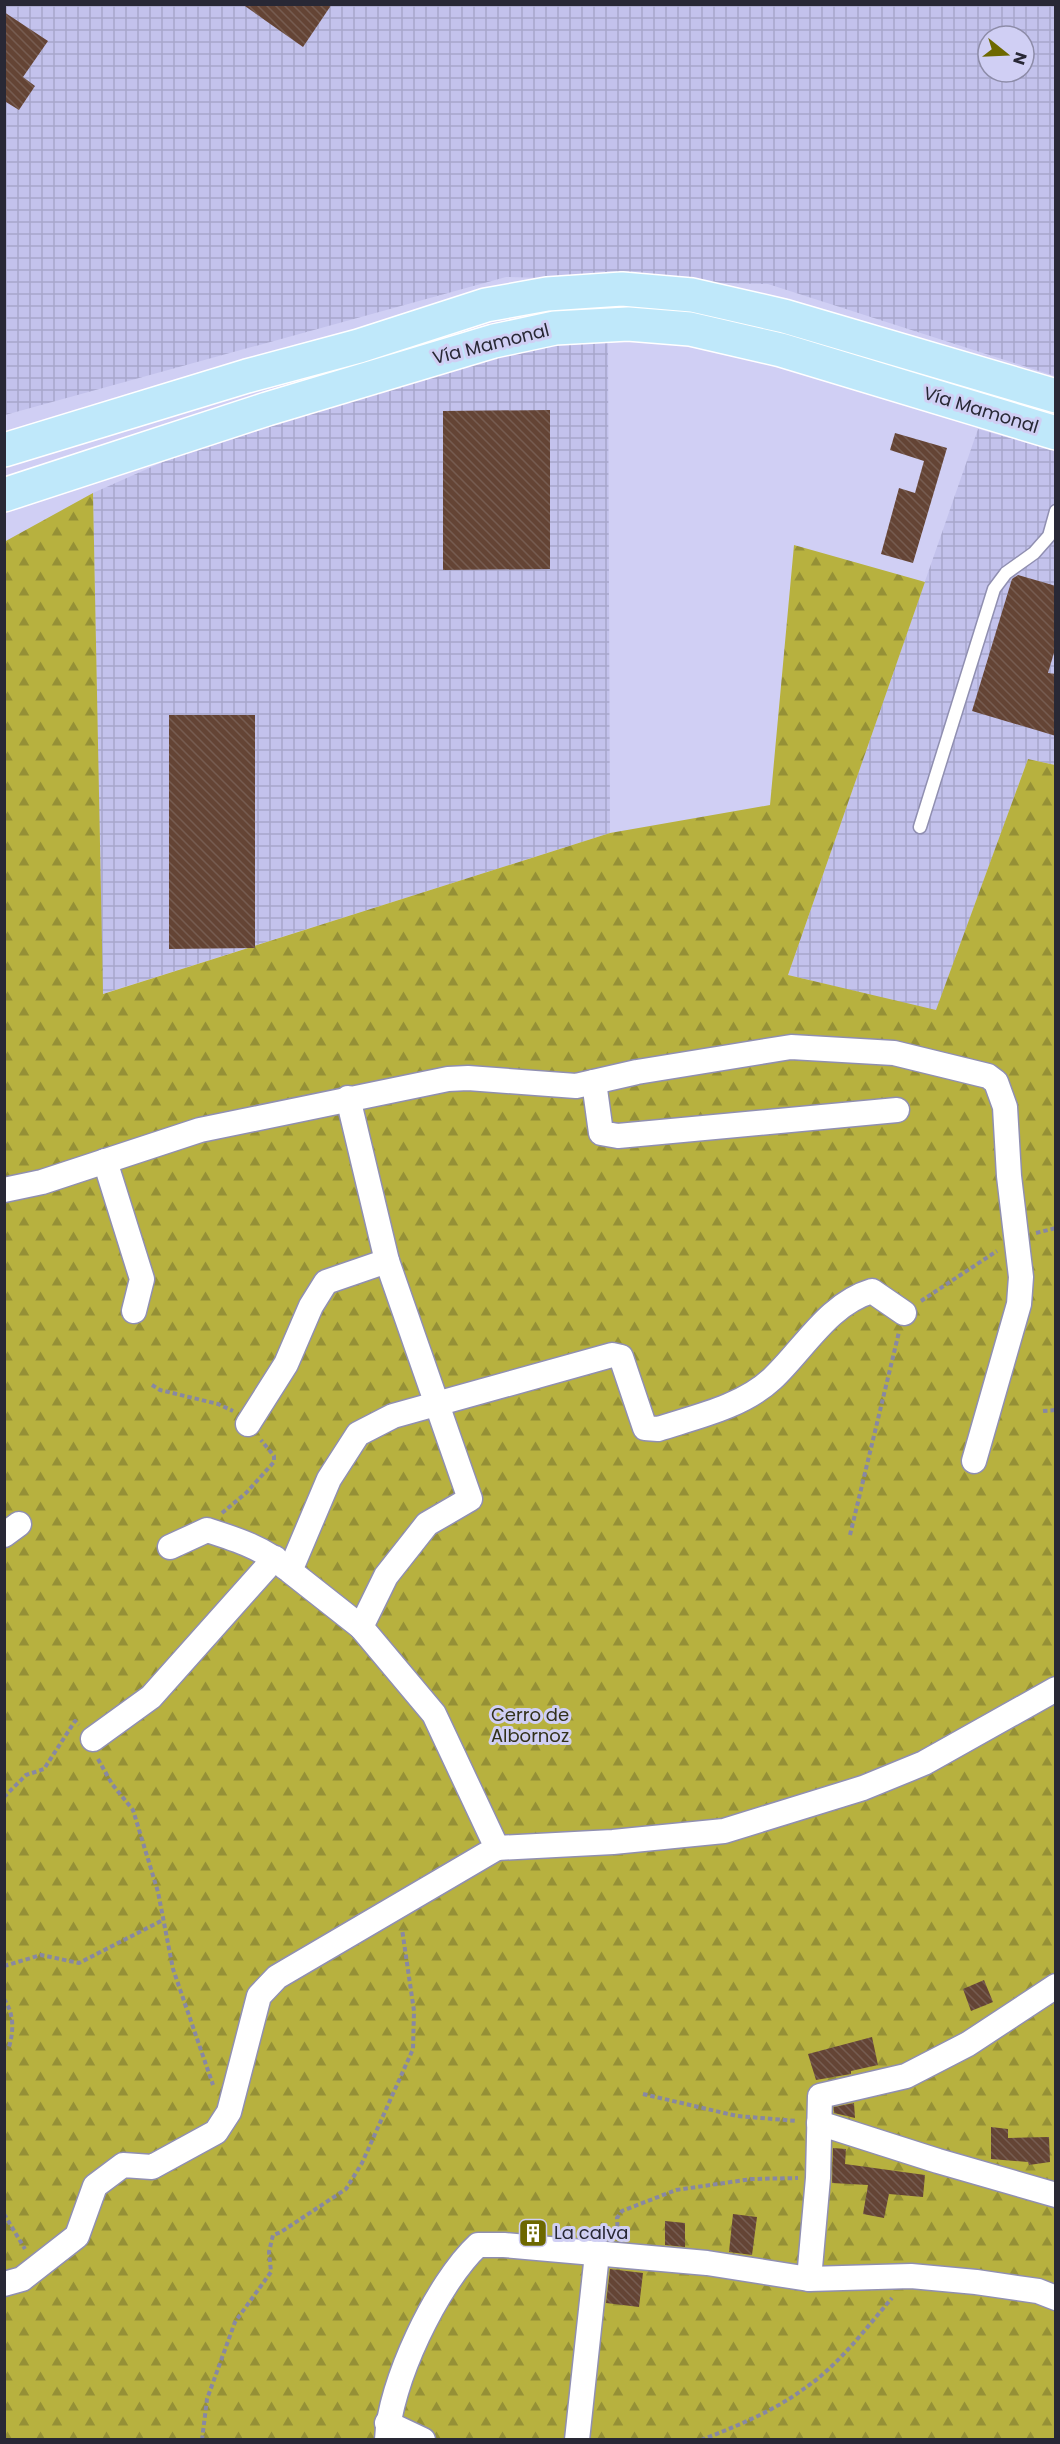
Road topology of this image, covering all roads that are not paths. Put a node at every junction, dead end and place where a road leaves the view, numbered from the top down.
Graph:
1 (1050, 391) edge
2 (1056, 433) edge
3 (4, 450) edge
4 (4, 495) edge
5 (1056, 511) edge
6 (920, 827) dead end
7 (594, 1082) junction
8 (348, 1098) junction
9 (897, 1110) dead end
10 (105, 1161) junction
11 (4, 1190) edge
12 (387, 1262) junction
13 (134, 1311) dead end
14 (904, 1313) road end
15 (436, 1405) junction
16 (248, 1424) road end
17 (974, 1461) dead end
18 (170, 1547) dead end
19 (282, 1564) junction
20 (361, 1627) junction
21 (1056, 1689) edge
22 (93, 1739) road end
23 (497, 1848) junction
24 (1056, 1986) edge
25 (819, 2123) junction
26 (1056, 2194) edge
27 (609, 2255) junction
28 (808, 2278) junction
29 (4, 2284) edge
30 (1056, 2298) edge
31 (387, 2431) edge
32 (423, 2439) edge
33 (578, 2439) edge

1 - 3 main road, Vía Mamonal
2 - 4 main road, Vía Mamonal
5 - 6 lane
7 - 8 street
7 - 9 street
7 - 17 street
8 - 10 street
8 - 12 street
10 - 11 street
10 - 13 street
12 - 15 street
12 - 16 street
14 - 15 street
15 - 19 street
15 - 20 street
18 - 19 street
19 - 20 street
19 - 22 street
20 - 23 street
21 - 23 street
23 - 29 street
24 - 25 street
25 - 26 street
25 - 28 street
27 - 28 street
27 - 31 street
27 - 33 street
28 - 30 street
31 - 32 street

